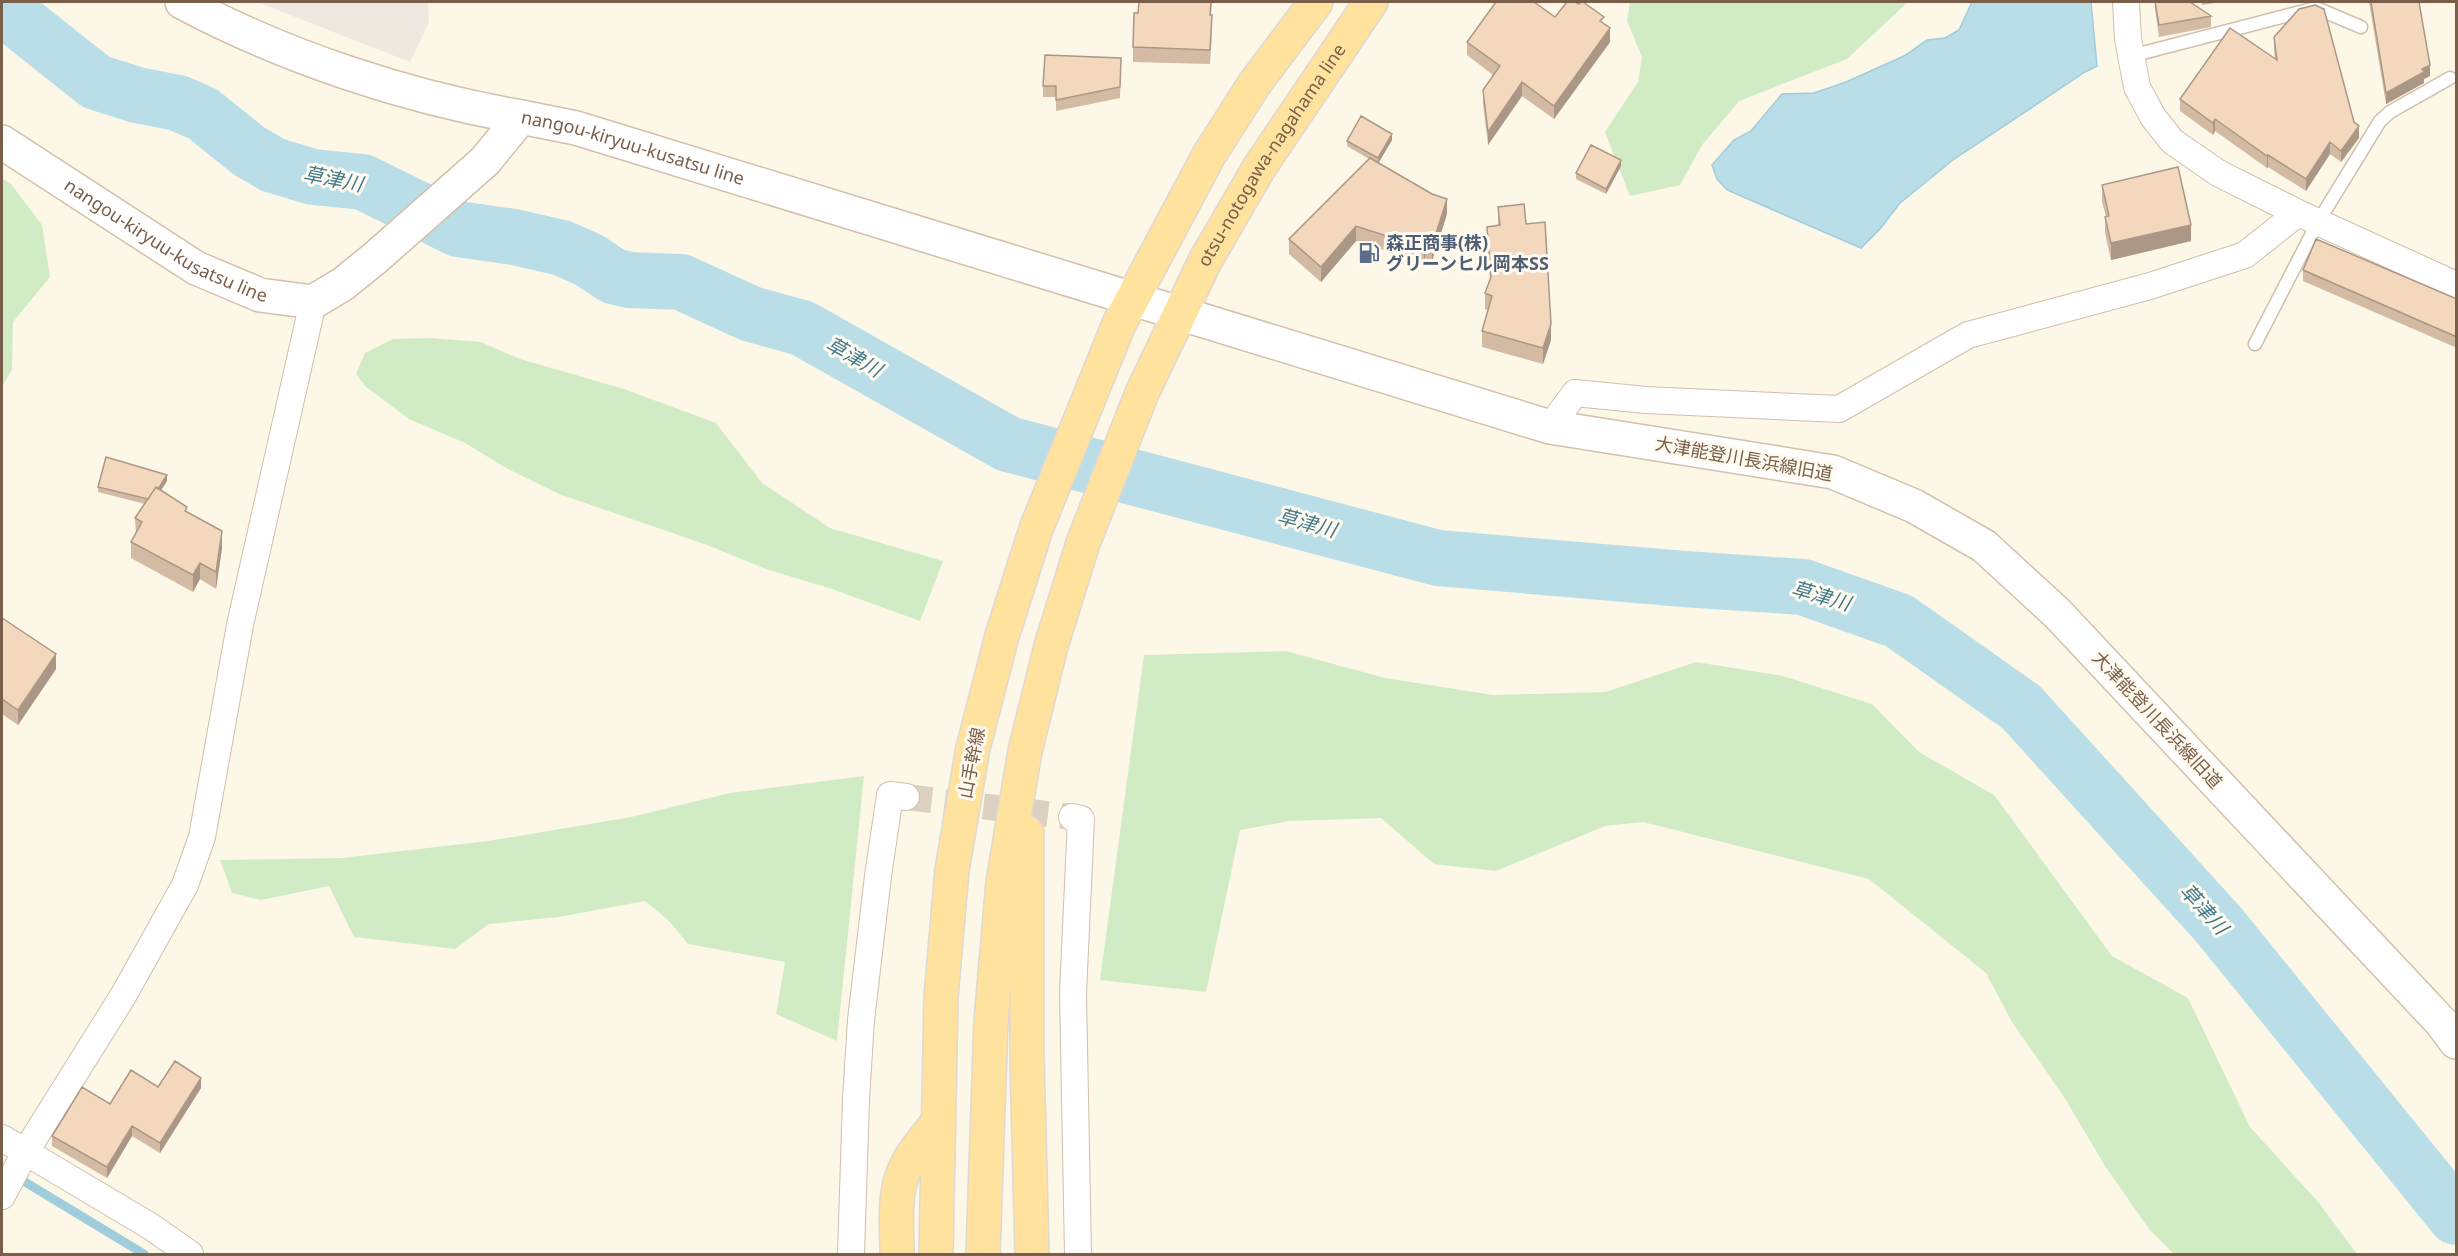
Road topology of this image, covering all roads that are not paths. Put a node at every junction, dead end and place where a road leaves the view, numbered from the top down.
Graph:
1 (182, 2) edge
2 (1316, 2) edge
3 (1371, 2) edge
4 (2126, 2) edge
5 (2361, 27) dead end
6 (2131, 56) junction
7 (2450, 78) dead end
8 (521, 117) junction
9 (2, 142) edge
10 (2308, 218) junction
11 (2457, 285) edge
12 (1133, 298) junction
13 (313, 302) junction
14 (1179, 314) junction
15 (2255, 344) dead end
16 (1550, 427) junction
17 (1025, 751) junction
18 (906, 797) tunnel mouth
19 (1072, 818) dead end
20 (2457, 1042) edge
21 (938, 1122) junction
22 (2, 1138) edge
23 (26, 1151) junction
24 (2, 1196) edge
25 (190, 1254) edge
26 (851, 1254) edge
27 (897, 1254) edge
28 (936, 1254) edge
29 (983, 1254) edge
30 (1032, 1254) edge
31 (1078, 1254) edge

1 - 8 street
2 - 12 main road
3 - 14 main road, otsu-notogawa-nagahama line
4 - 6 street
5 - 6 lane
6 - 10 street
7 - 10 lane
8 - 12 street, nangou-kiryuu-kusatsu line
8 - 13 street, nangou-kiryuu-kusatsu line
9 - 13 street, nangou-kiryuu-kusatsu line
10 - 11 street
10 - 15 lane
10 - 16 street
12 - 14 street, nangou-kiryuu-kusatsu line
12 - 21 main road, 山手幹線
13 - 23 street
14 - 16 street, 大津能登川長浜線旧道
14 - 17 main road
16 - 20 street, 大津能登川長浜線旧道
17 - 29 main road
17 - 30 main road
18 - 26 street
19 - 31 street
21 - 27 main road
21 - 28 main road, 山手幹線
22 - 23 street
23 - 24 street
23 - 25 street

